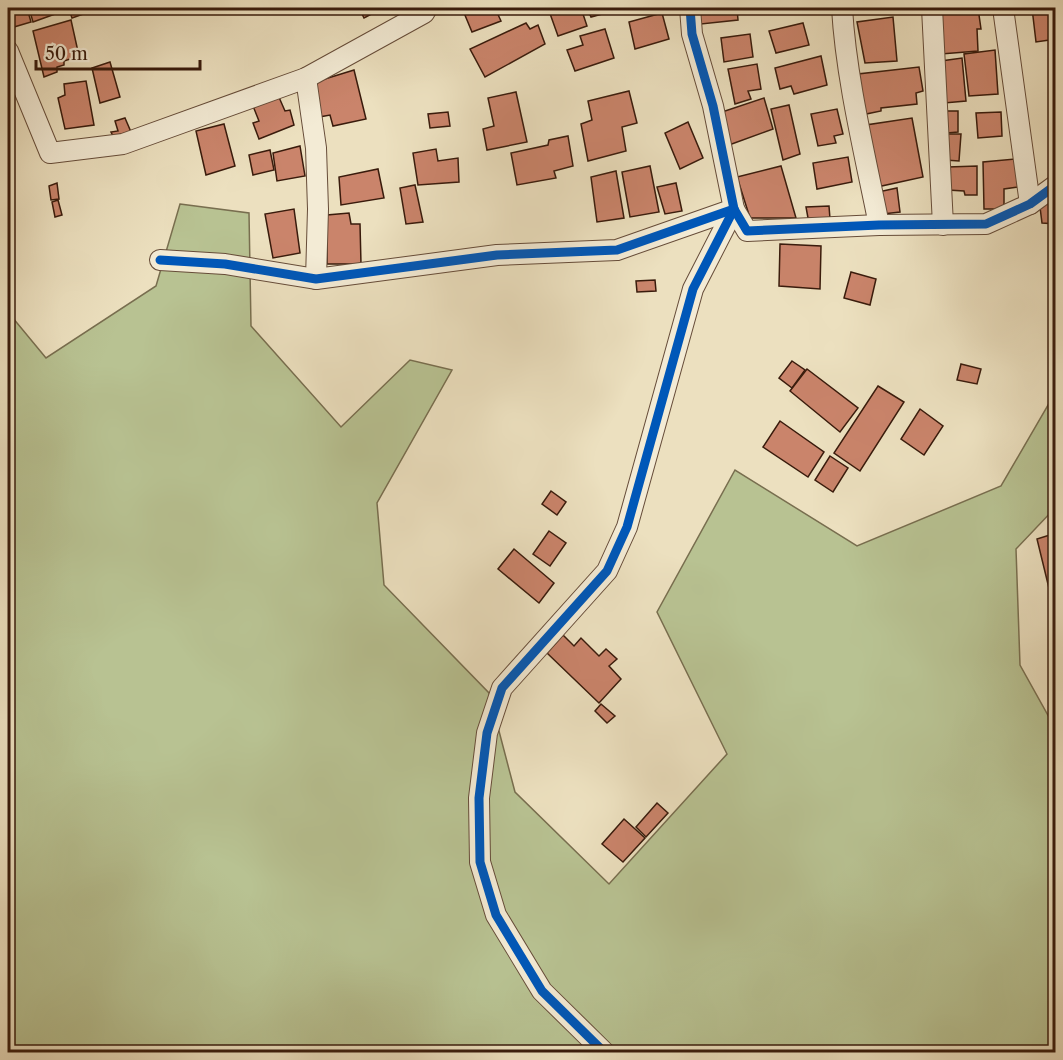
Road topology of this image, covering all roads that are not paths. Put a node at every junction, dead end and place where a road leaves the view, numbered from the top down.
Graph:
1 (427, 8) edge
2 (690, 8) edge
3 (842, 8) edge
4 (932, 8) edge
5 (1003, 8) edge
6 (8, 51) edge
7 (306, 78) junction
8 (1056, 185) edge
9 (1030, 204) junction
10 (734, 209) junction
11 (879, 225) junction
12 (943, 225) junction
13 (159, 260) dead end
14 (316, 279) junction
15 (604, 1053) edge

1 - 7 street
2 - 10 street
3 - 11 street
4 - 12 street
5 - 9 street
6 - 7 street
7 - 14 street
8 - 9 street
9 - 12 street
10 - 11 street
10 - 14 street
10 - 15 street
11 - 12 street
13 - 14 street

